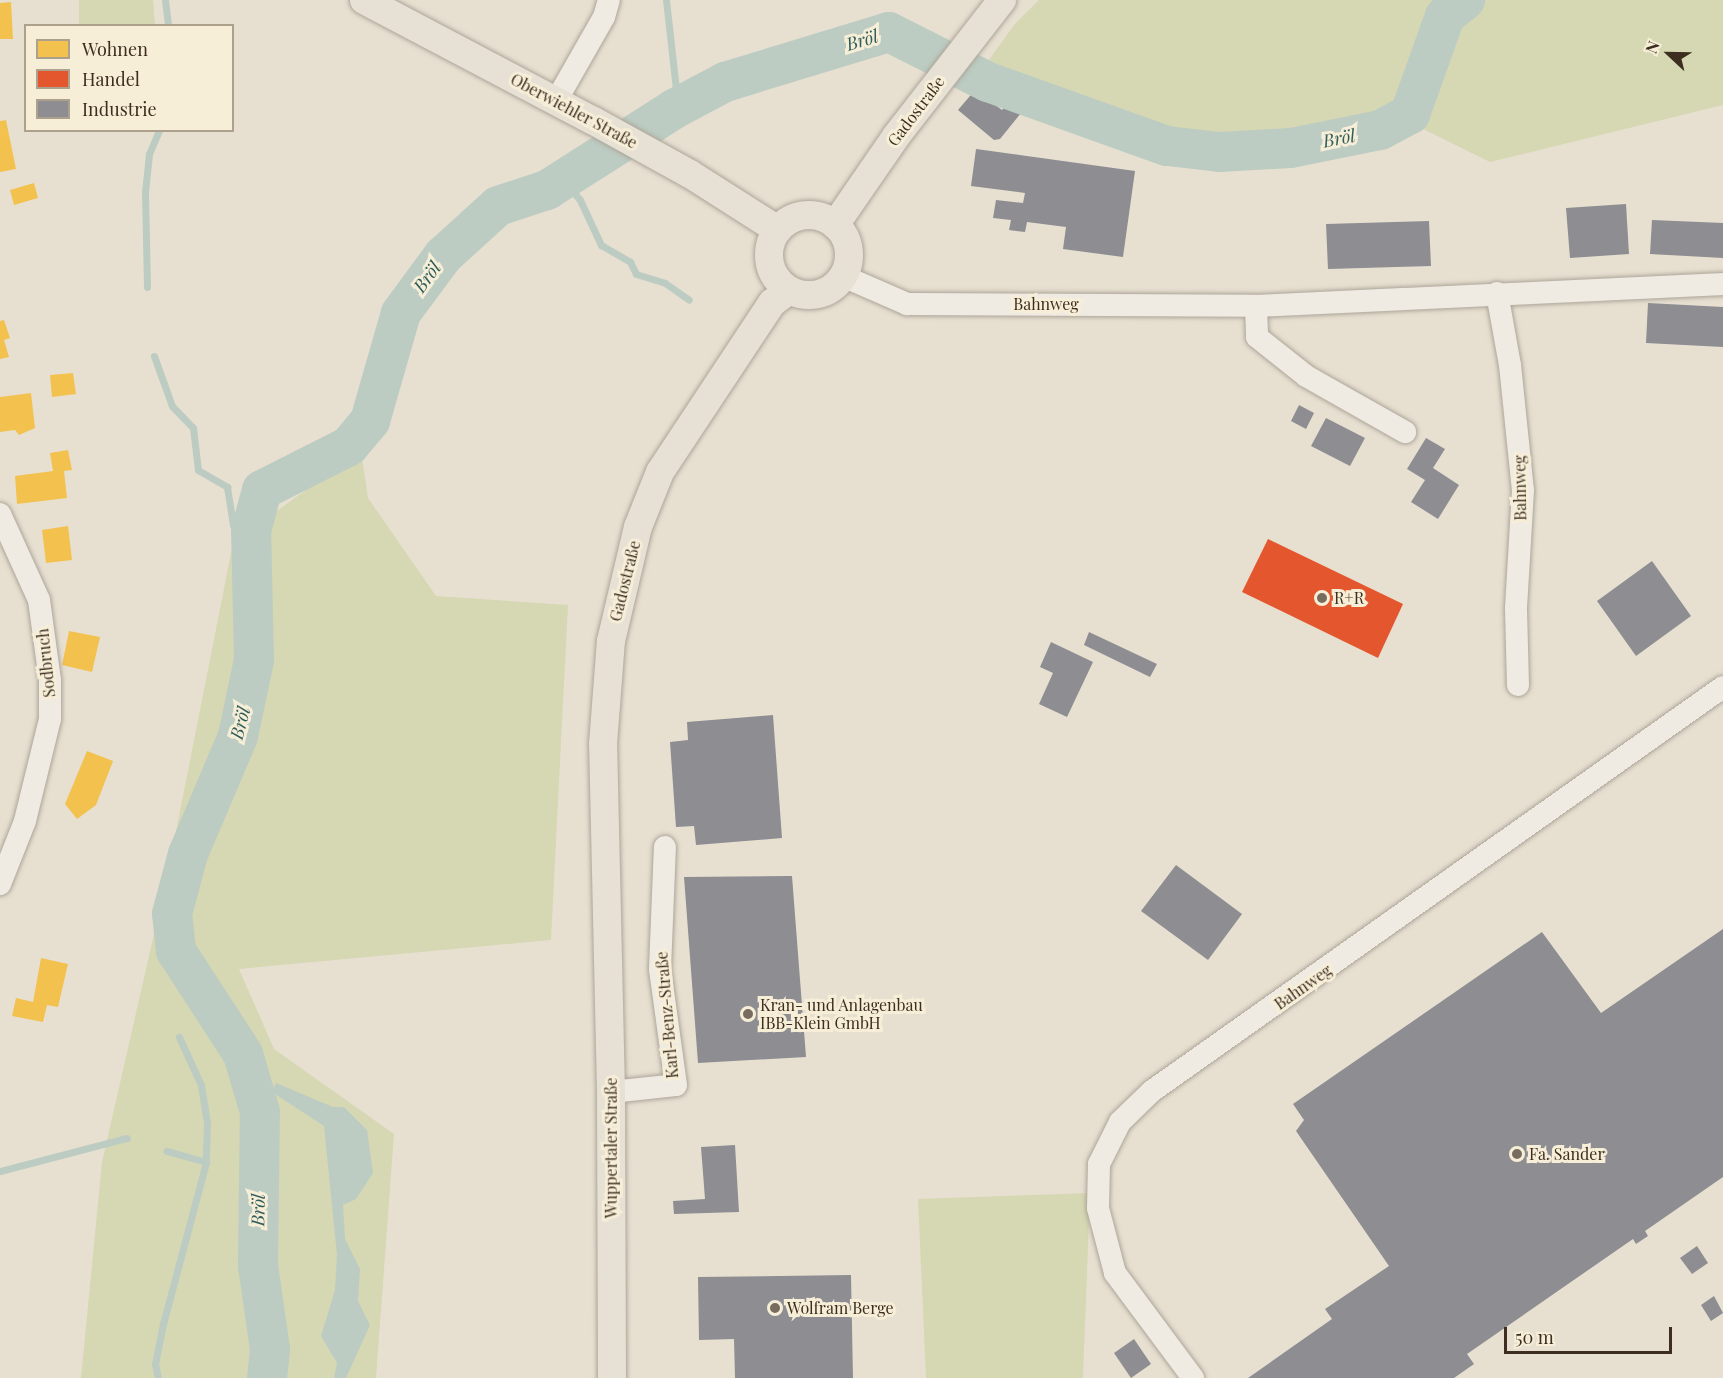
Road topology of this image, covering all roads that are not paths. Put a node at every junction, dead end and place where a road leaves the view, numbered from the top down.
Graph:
1 (364, 0) edge
2 (609, 0) edge
3 (1002, 0) edge
4 (556, 100) junction
5 (835, 225) junction
6 (778, 230) junction
7 (843, 276) junction
8 (1723, 284) edge
9 (789, 290) junction
10 (1497, 293) junction
11 (1256, 306) junction
12 (1405, 432) dead end
13 (0, 514) edge
14 (1518, 685) dead end
15 (1723, 687) edge
16 (665, 847) dead end
17 (0, 884) edge
18 (609, 918) joint
19 (611, 1092) junction
20 (612, 1378) edge
21 (1192, 1378) edge

1 - 4 main road, Oberwiehler Straße
2 - 4 street
3 - 5 main road, Gadostraße
4 - 6 main road, Oberwiehler Straße
5 - 6 main road
5 - 7 main road
6 - 9 main road
7 - 9 main road
7 - 11 street, Bahnweg
8 - 10 street, Bahnweg
9 - 18 main road, Gadostraße
10 - 11 street, Bahnweg
10 - 14 street, Bahnweg
11 - 12 street
13 - 17 street, Sodbruch
15 - 21 street, Bahnweg
16 - 19 street, Karl-Benz-Straße
18 - 19 main road, Wuppertaler Straße
19 - 20 main road, Wuppertaler Straße

